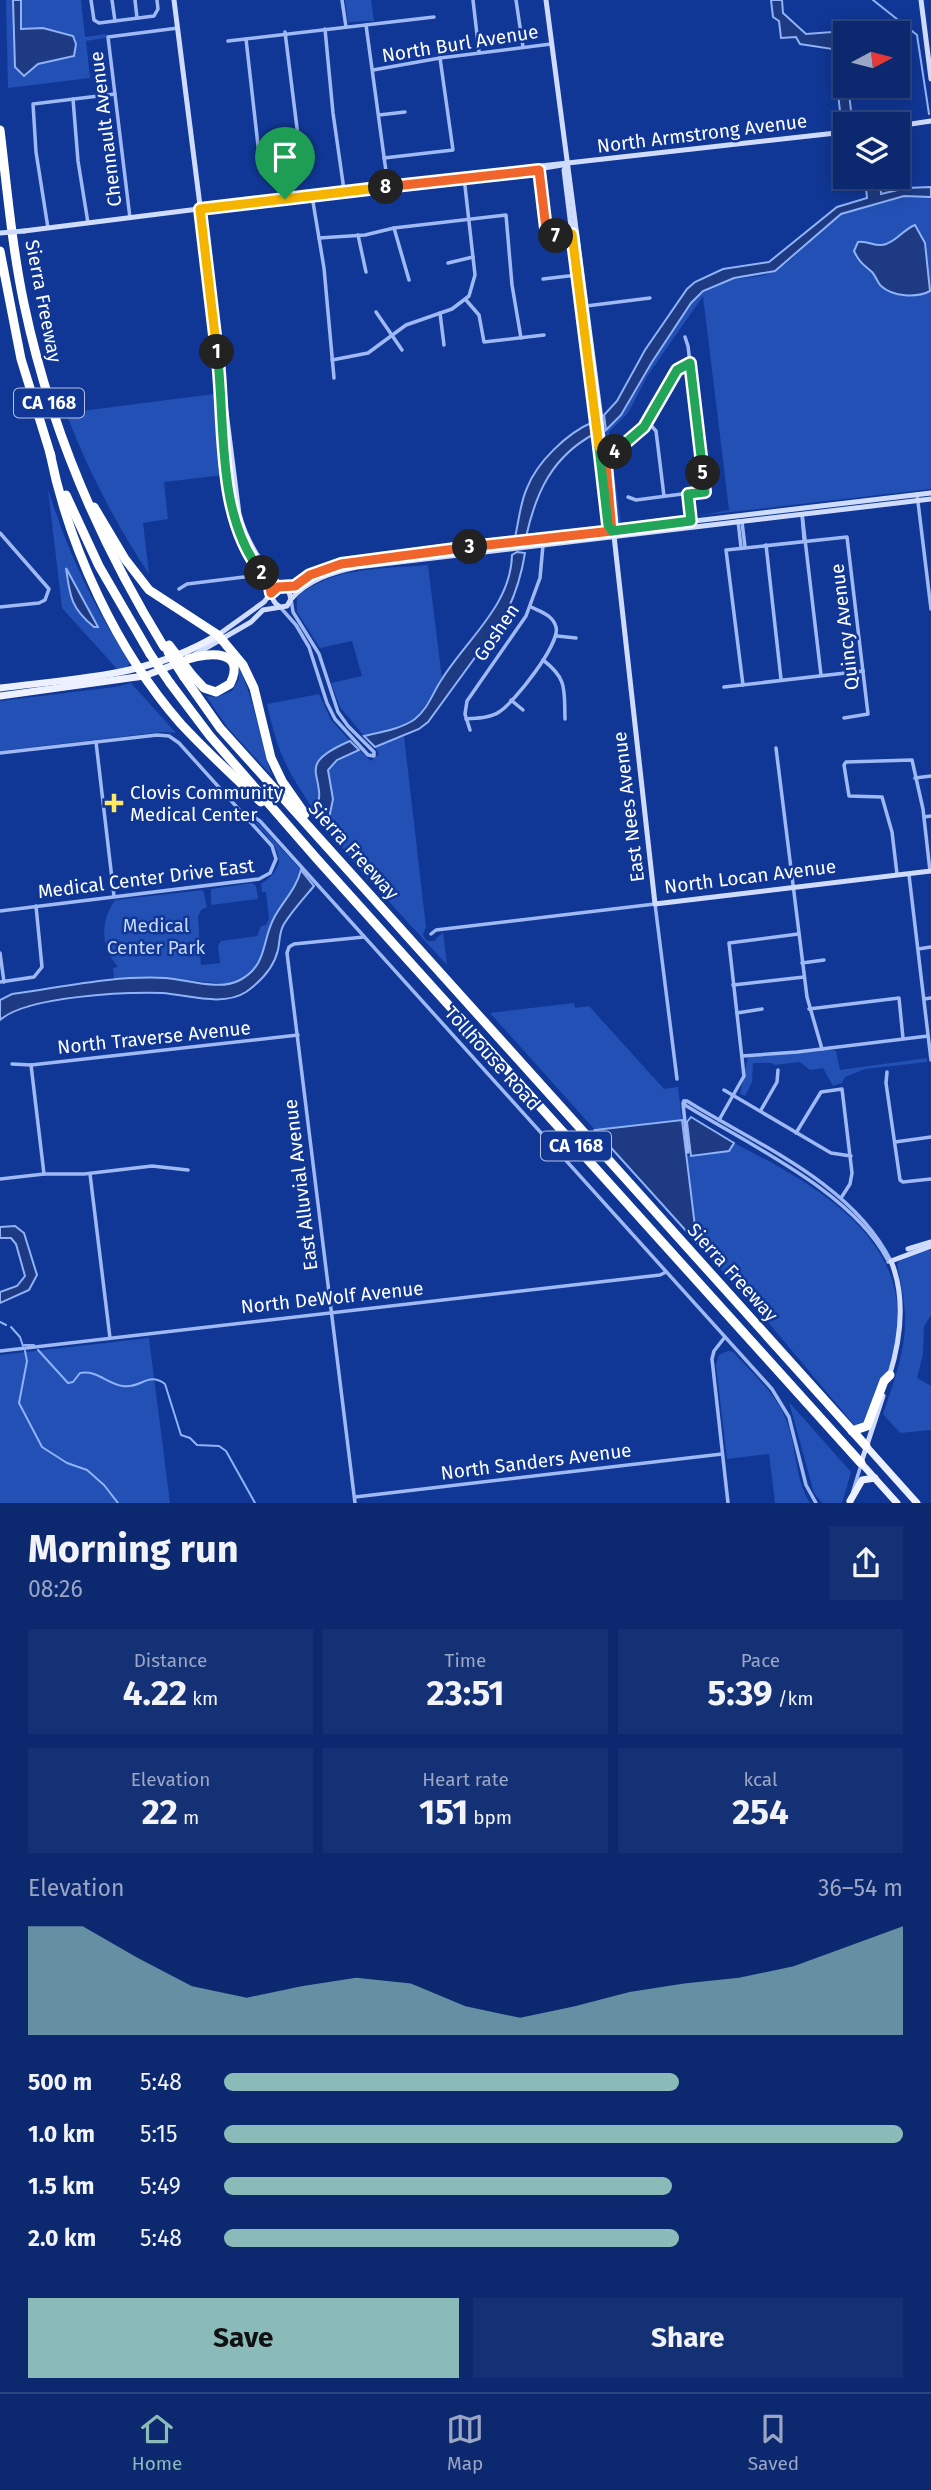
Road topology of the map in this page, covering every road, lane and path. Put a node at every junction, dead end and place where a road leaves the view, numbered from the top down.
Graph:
1 (92, 0) edge
2 (112, 0) edge
3 (135, 0) edge
4 (157, 0) edge
5 (174, 0) edge
6 (342, 0) edge
7 (473, 0) edge
8 (516, 0) edge
9 (546, 0) edge
10 (921, 0) edge
11 (434, 17) dead end
12 (137, 18) junction
13 (115, 21) junction
14 (366, 25) junction
15 (346, 27) junction
16 (178, 28) junction
17 (325, 29) junction
18 (285, 32) junction
19 (246, 39) junction
20 (228, 41) dead end
21 (551, 44) junction
22 (523, 47) junction
23 (480, 52) junction
24 (440, 58) junction
25 (373, 70) junction
26 (931, 79) edge
27 (115, 94) junction
28 (73, 99) junction
29 (405, 112) dead end
30 (379, 115) junction
31 (931, 121) edge
32 (910, 124) edge
33 (0, 130) edge
34 (833, 133) edge
35 (384, 158) junction
36 (565, 165) junction
37 (539, 170) junction
38 (282, 171) junction
39 (500, 173) junction
40 (464, 177) junction
41 (388, 187) junction
42 (344, 192) junction
43 (313, 195) junction
44 (285, 199) junction
45 (200, 209) junction
46 (130, 218) junction
47 (469, 220) junction
48 (88, 223) junction
49 (48, 228) junction
50 (394, 228) junction
51 (0, 233) edge
52 (572, 234) junction
53 (358, 235) junction
54 (319, 238) junction
55 (0, 251) edge
56 (473, 257) junction
57 (447, 262) dead end
58 (366, 272) dead end
59 (580, 277) junction
60 (543, 279) dead end
61 (409, 280) dead end
62 (650, 298) dead end
63 (466, 300) junction
64 (586, 306) junction
65 (376, 312) dead end
66 (440, 313) junction
67 (393, 335) junction
68 (544, 335) dead end
69 (685, 337) dead end
70 (521, 338) junction
71 (444, 345) dead end
72 (402, 351) dead end
73 (332, 360) junction
74 (690, 363) junction
75 (334, 378) dead end
76 (222, 390) junction
77 (648, 422) junction
78 (56, 424) junction
79 (50, 453) junction
80 (605, 454) junction
81 (690, 493) junction
82 (931, 493) edge
83 (664, 496) junction
84 (628, 497) dead end
85 (917, 498) junction
86 (931, 499) edge
87 (801, 511) junction
88 (693, 521) junction
89 (740, 521) junction
90 (0, 533) edge
91 (612, 534) junction
92 (805, 541) junction
93 (543, 545) junction
94 (766, 545) junction
95 (743, 548) junction
96 (386, 557) junction
97 (349, 569) junction
98 (259, 570) junction
99 (542, 570) junction
100 (549, 571) dead end
101 (283, 587) junction
102 (179, 589) dead end
103 (271, 593) junction
104 (291, 599) junction
105 (0, 607) edge
106 (280, 607) junction
107 (530, 607) junction
108 (931, 609) edge
109 (557, 636) junction
110 (220, 637) junction
111 (576, 638) dead end
112 (188, 659) junction
113 (543, 660) junction
114 (863, 671) junction
115 (142, 673) junction
116 (821, 675) junction
117 (188, 676) junction
118 (782, 680) junction
119 (743, 685) junction
120 (724, 687) dead end
121 (0, 688) edge
122 (0, 696) edge
123 (511, 700) junction
124 (523, 710) dead end
125 (844, 718) dead end
126 (466, 719) junction
127 (565, 719) dead end
128 (470, 730) dead end
129 (96, 742) junction
130 (776, 748) dead end
131 (1, 754) edge
132 (931, 776) edge
133 (915, 778) junction
134 (931, 816) edge
135 (924, 817) junction
136 (248, 819) junction
137 (291, 829) junction
138 (326, 844) junction
139 (931, 871) edge
140 (909, 873) junction
141 (897, 874) junction
142 (793, 887) junction
143 (114, 897) junction
144 (655, 904) junction
145 (36, 906) junction
146 (0, 911) edge
147 (430, 934) dead end
148 (799, 934) junction
149 (364, 937) junction
150 (931, 947) edge
151 (918, 949) junction
152 (0, 953) edge
153 (824, 961) dead end
154 (802, 963) junction
155 (804, 977) junction
156 (2, 982) edge
157 (733, 985) junction
158 (931, 998) edge
159 (924, 999) junction
160 (762, 1009) dead end
161 (809, 1009) junction
162 (737, 1013) junction
163 (298, 1035) junction
164 (928, 1036) junction
165 (903, 1038) junction
166 (930, 1048) edge
167 (822, 1049) junction
168 (743, 1056) junction
169 (931, 1060) edge
170 (12, 1064) dead end
171 (31, 1065) junction
172 (778, 1070) dead end
173 (887, 1072) dead end
174 (677, 1079) dead end
175 (724, 1090) dead end
176 (735, 1095) junction
177 (761, 1110) junction
178 (718, 1123) junction
179 (796, 1133) junction
180 (931, 1138) edge
181 (895, 1142) junction
182 (688, 1152) dead end
183 (851, 1156) junction
184 (188, 1170) dead end
185 (44, 1174) junction
186 (90, 1174) junction
187 (0, 1179) edge
188 (931, 1179) edge
189 (839, 1200) junction
190 (931, 1244) edge
191 (889, 1260) junction
192 (666, 1272) junction
193 (332, 1313) junction
194 (725, 1337) junction
195 (110, 1338) junction
196 (0, 1351) edge
197 (890, 1375) junction
198 (852, 1431) junction
199 (866, 1446) junction
200 (722, 1454) junction
201 (861, 1463) junction
202 (875, 1478) junction
203 (354, 1497) junction
204 (850, 1502) edge
205 (355, 1503) edge
206 (728, 1503) edge
207 (816, 1503) edge
208 (897, 1503) edge
209 (917, 1503) edge

1 - 13 street
2 - 13 street
3 - 12 street
4 - 12 street
5 - 16 street
6 - 15 street
7 - 23 street
8 - 22 street
9 - 21 street, East Nees Avenue
10 - 26 street
11 - 14 street
12 - 13 street
14 - 15 street
14 - 25 street
15 - 17 street
16 - 27 street, Chennault Avenue
16 - 45 street
17 - 18 street
17 - 42 street
18 - 19 street
18 - 38 street
19 - 20 street
19 - 38 street
21 - 22 street, North Burl Avenue
21 - 36 street, East Nees Avenue
22 - 23 street, North Burl Avenue
23 - 24 street, North Burl Avenue
24 - 25 street, North Burl Avenue
24 - 35 street
25 - 30 street
27 - 28 street
27 - 46 street, Chennault Avenue
28 - 48 street
28 - 49 street
29 - 30 street
30 - 35 street
31 - 32 street
33 - 78 highway, Sierra Freeway / CA 168
34 - 36 street, North Armstrong Avenue
35 - 41 street
36 - 37 street, North Armstrong Avenue
36 - 39 street, North Armstrong Avenue
36 - 52 street, East Nees Avenue
36 - 59 street, East Nees Avenue
37 - 39 street, North Armstrong Avenue
37 - 52 street
38 - 44 street
39 - 40 street, North Armstrong Avenue
40 - 41 street, North Armstrong Avenue
40 - 47 street
41 - 42 street, North Armstrong Avenue
42 - 43 street, North Armstrong Avenue
43 - 44 street, North Armstrong Avenue
43 - 54 street
44 - 45 street, North Armstrong Avenue
45 - 46 street, North Armstrong Avenue
45 - 76 street
46 - 48 street, North Armstrong Avenue
47 - 50 street
47 - 56 street
47 - 70 street
48 - 49 street, North Armstrong Avenue
49 - 51 street, North Armstrong Avenue, bridge
50 - 53 street
50 - 61 street
52 - 59 street, East Nees Avenue
53 - 54 street
53 - 58 street
54 - 73 street
55 - 79 highway, Sierra Freeway / CA 168
56 - 57 street
56 - 63 street
59 - 60 street
59 - 64 street, East Nees Avenue
59 - 91 street, East Nees Avenue
62 - 64 street
63 - 66 street
63 - 70 street
64 - 80 street, East Nees Avenue
65 - 67 street
66 - 67 street
66 - 71 street
67 - 72 street
67 - 73 street
68 - 70 street
69 - 74 street
73 - 75 street
74 - 77 street
74 - 81 street
76 - 98 street
76 - 101 street
77 - 80 street
77 - 83 street
78 - 110 highway
78 - 117 highway, Sierra Freeway / CA 168, bridge
79 - 115 highway
79 - 137 highway, Sierra Freeway / CA 168, bridge
80 - 91 street, East Nees Avenue
81 - 83 street
81 - 88 street
82 - 85 street
83 - 84 street
85 - 86 street
85 - 87 street
85 - 108 street
87 - 88 street
87 - 89 street
87 - 92 street
88 - 91 street
89 - 91 street
89 - 95 street
90 - 105 street
91 - 93 street
91 - 96 street
91 - 144 street, East Nees Avenue
92 - 94 street
92 - 114 street, Quincy Avenue
92 - 116 street
93 - 97 street
93 - 99 street, Goshen
94 - 95 street
94 - 118 street
95 - 119 street
96 - 97 street
96 - 101 street
97 - 104 street
98 - 102 street
98 - 103 street
99 - 100 street
99 - 107 street, Goshen
101 - 103 street
101 - 104 street
103 - 106 street
103 - 110 street
104 - 106 street
104 - 106 street
106 - 110 street
107 - 109 street
107 - 126 street, Goshen
109 - 111 street
109 - 113 street
110 - 112 street
110 - 115 main road
110 - 138 highway
112 - 115 main road
112 - 117 highway
113 - 123 street
113 - 127 street
114 - 116 street
114 - 125 street, Quincy Avenue
115 - 121 main road
115 - 122 main road
115 - 137 highway
116 - 118 street
117 - 138 highway, Sierra Freeway / CA 168
118 - 119 street
119 - 120 street
123 - 124 street
123 - 126 street
126 - 128 street
129 - 131 street
129 - 136 street
129 - 143 street
130 - 142 street
132 - 133 street
133 - 135 street
133 - 141 street
134 - 135 street
135 - 139 street
136 - 143 street, Medical Center Drive East
136 - 149 street, Tollhouse Road
137 - 201 highway, Sierra Freeway / CA 168
138 - 198 highway, Sierra Freeway / CA 168
139 - 140 street, North Locan Avenue
140 - 141 street, North Locan Avenue
140 - 151 street
141 - 142 street, North Locan Avenue
142 - 144 street, North Locan Avenue
142 - 148 street
143 - 145 street, Medical Center Drive East
144 - 147 street, North Locan Avenue
144 - 174 street, East Nees Avenue
145 - 146 street, Medical Center Drive East
145 - 156 street
148 - 154 street
148 - 157 street
149 - 163 street, East Alluvial Avenue
149 - 192 street, Tollhouse Road
150 - 151 street
151 - 159 street
152 - 156 street
153 - 154 street
154 - 155 street
155 - 157 street
155 - 161 street
157 - 162 street
158 - 159 street
159 - 164 street
160 - 162 street
161 - 165 street
161 - 167 street
162 - 168 street
163 - 171 street, North Traverse Avenue
163 - 193 street, East Alluvial Avenue
164 - 165 street
164 - 166 street
165 - 167 street
166 - 169 street
167 - 168 street
168 - 176 street
170 - 171 street, North Traverse Avenue
171 - 185 street
172 - 177 street
173 - 181 street
175 - 176 street
176 - 177 street
176 - 178 street
177 - 179 street
178 - 182 street
178 - 189 street
179 - 183 street
179 - 183 street
180 - 181 street
181 - 188 street
183 - 189 street
184 - 186 street
185 - 186 street
185 - 187 street
186 - 195 street
189 - 191 street
190 - 191 street
191 - 197 street
192 - 193 street, North DeWolf Avenue
192 - 194 street, Tollhouse Road
193 - 195 street, North DeWolf Avenue
193 - 203 street, East Alluvial Avenue
194 - 200 street
194 - 207 street, Tollhouse Road
195 - 196 street, North DeWolf Avenue
197 - 198 highway
197 - 199 street
198 - 199 highway, Sierra Freeway / CA 168
199 - 201 street
199 - 209 main road, CA 168
200 - 203 street, North Sanders Avenue
200 - 206 street
201 - 202 main road, CA 168
201 - 204 street
202 - 204 main road
202 - 208 main road, CA 168
203 - 205 street, East Alluvial Avenue

